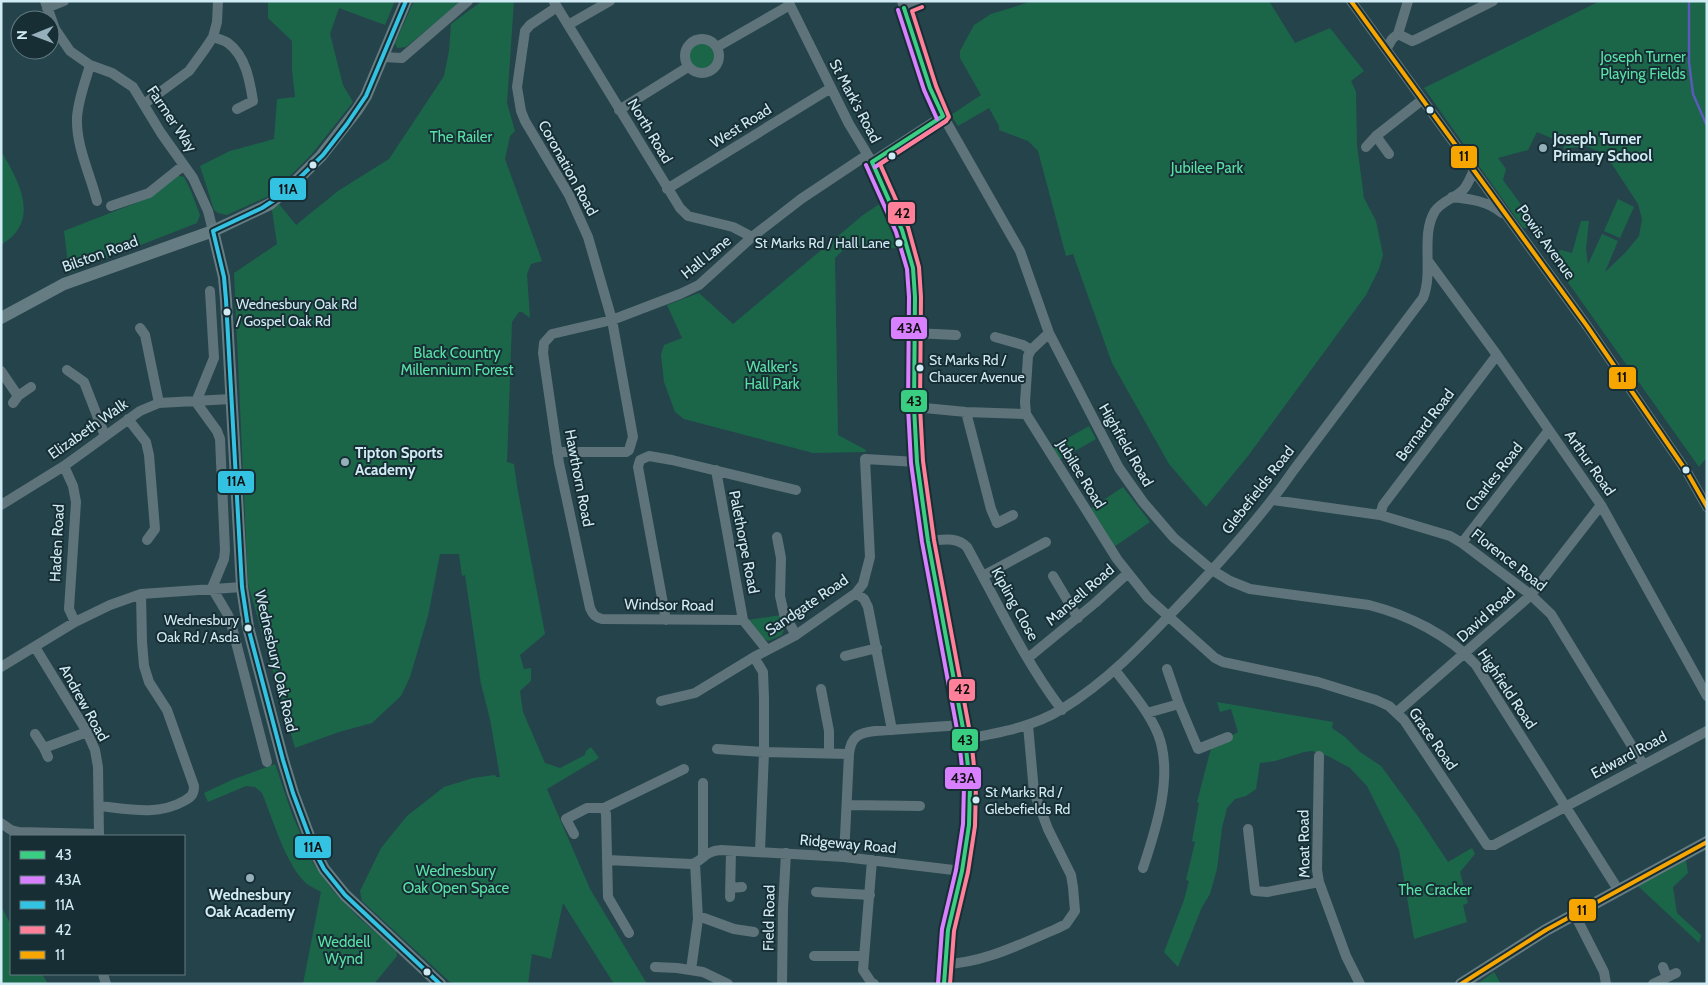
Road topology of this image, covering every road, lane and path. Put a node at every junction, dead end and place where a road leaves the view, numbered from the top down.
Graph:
1 (64, 1) edge
2 (218, 1) edge
3 (406, 1) edge
4 (468, 1) edge
5 (610, 1) edge
6 (919, 1) edge
7 (1351, 1) edge
8 (1408, 1) edge
9 (1493, 1) edge
10 (789, 3) edge
11 (555, 4) edge
12 (903, 4) edge
13 (46, 5) edge
14 (568, 24) junction
15 (1398, 34) junction
16 (213, 37) junction
17 (717, 47) junction
18 (1387, 48) junction
19 (383, 57) junction
20 (90, 66) junction
21 (688, 67) junction
22 (831, 88) junction
23 (1422, 100) junction
24 (144, 104) junction
25 (237, 109) dead end
26 (619, 110) junction
27 (943, 116) junction
28 (1376, 136) junction
29 (1366, 147) dead end
30 (1389, 154) dead end
31 (869, 158) junction
32 (184, 164) junction
33 (1474, 170) junction
34 (103, 180) dead end
35 (92, 184) junction
36 (667, 189) junction
37 (1452, 197) junction
38 (97, 201) dead end
39 (111, 206) dead end
40 (1511, 220) junction
41 (214, 230) junction
42 (752, 237) junction
43 (1428, 261) junction
44 (1427, 288) junction
45 (1448, 289) junction
46 (210, 291) dead end
47 (1, 318) edge
48 (612, 320) junction
49 (138, 325) dead end
50 (914, 333) junction
51 (1049, 333) junction
52 (956, 335) dead end
53 (995, 337) dead end
54 (544, 343) joint
55 (1031, 350) junction
56 (1496, 355) junction
57 (67, 370) dead end
58 (1, 371) edge
59 (31, 387) dead end
60 (231, 399) junction
61 (196, 402) junction
62 (159, 403) junction
63 (914, 407) junction
64 (966, 412) junction
65 (1026, 414) junction
66 (128, 419) junction
67 (1549, 430) junction
68 (105, 436) junction
69 (557, 452) junction
70 (917, 462) junction
71 (64, 466) junction
72 (716, 470) junction
73 (796, 490) dead end
74 (1273, 500) junction
75 (1, 505) edge
76 (1602, 505) junction
77 (1707, 507) edge
78 (1013, 515) dead end
79 (1380, 515) junction
80 (777, 537) dead end
81 (148, 540) dead end
82 (928, 541) junction
83 (1046, 542) dead end
84 (1462, 543) junction
85 (1212, 570) junction
86 (1128, 572) junction
87 (983, 576) junction
88 (1053, 576) dead end
89 (242, 587) junction
90 (212, 588) junction
91 (856, 593) junction
92 (141, 594) junction
93 (1531, 595) junction
94 (595, 617) joint
95 (1078, 618) junction
96 (1168, 618) junction
97 (666, 620) junction
98 (744, 620) junction
99 (75, 622) junction
100 (796, 635) junction
101 (35, 647) junction
102 (877, 648) junction
103 (767, 650) junction
104 (1465, 654) junction
105 (845, 656) dead end
106 (754, 657) junction
107 (1028, 658) junction
108 (1, 667) edge
109 (1167, 669) dead end
110 (1115, 670) junction
111 (821, 689) dead end
112 (1707, 696) edge
113 (662, 701) dead end
114 (1178, 704) junction
115 (1062, 710) junction
116 (1398, 712) junction
117 (1147, 713) junction
118 (962, 725) junction
119 (1028, 725) junction
120 (892, 730) junction
121 (1707, 731) edge
122 (87, 732) junction
123 (35, 734) dead end
124 (1228, 737) dead end
125 (965, 739) junction
126 (717, 749) dead end
127 (764, 752) junction
128 (829, 753) junction
129 (849, 754) junction
130 (1319, 756) dead end
131 (267, 762) dead end
132 (1643, 764) junction
133 (684, 769) dead end
134 (703, 783) dead end
135 (847, 804) junction
136 (99, 806) junction
137 (920, 806) dead end
138 (1565, 806) junction
139 (604, 808) junction
140 (1, 823) edge
141 (1248, 829) dead end
142 (574, 834) dead end
143 (100, 835) edge
144 (1707, 842) edge
145 (731, 850) junction
146 (760, 851) junction
147 (786, 853) junction
148 (844, 857) junction
149 (699, 859) junction
150 (607, 860) junction
151 (872, 860) junction
152 (1143, 868) dead end
153 (962, 871) junction
154 (1319, 882) junction
155 (742, 887) dead end
156 (1619, 891) junction
157 (816, 892) dead end
158 (870, 895) junction
159 (1575, 915) junction
160 (698, 918) junction
161 (754, 932) dead end
162 (629, 933) dead end
163 (814, 956) dead end
164 (863, 956) junction
165 (945, 964) junction
166 (655, 967) dead end
167 (692, 970) junction
168 (1669, 972) dead end
169 (440, 984) edge
170 (728, 984) edge
171 (782, 984) edge
172 (874, 984) edge
173 (934, 984) edge
174 (944, 984) edge
175 (1360, 984) edge
176 (1460, 984) edge
177 (1606, 984) edge
178 (1653, 984) edge

1 - 13 street
2 - 16 street
3 - 19 main road, Bilston Road
4 - 19 street
5 - 14 street
6 - 12 street
7 - 18 street, Powis Avenue
8 - 15 street
9 - 15 street
10 - 17 street
10 - 22 street, St Mark's Road
11 - 14 street, North Road
11 - 48 street, Coronation Road
12 - 27 street, Highfield Road
13 - 20 street, Farmer Way
14 - 26 street, North Road
15 - 18 street
16 - 24 street
16 - 25 street
17 - 21 street
17 - 21 street
18 - 23 street, Powis Avenue
19 - 41 main road, Bilston Road
20 - 24 street, Farmer Way
20 - 35 street
21 - 26 street
22 - 31 street, St Mark's Road
22 - 36 street, West Road
23 - 28 street
23 - 33 street, Powis Avenue
24 - 32 street, Farmer Way
26 - 36 street, North Road
27 - 31 street, Hall Lane
27 - 51 street, Highfield Road
28 - 29 street
28 - 30 street
31 - 42 street, Hall Lane
31 - 50 street, St Mark's Road
32 - 39 street
32 - 41 street, Farmer Way
33 - 37 street, Glebefields Road
33 - 40 street, Powis Avenue
34 - 35 street
35 - 38 street
36 - 42 street, North Road
37 - 40 street
37 - 43 street, Glebefields Road
40 - 77 street, Powis Avenue
41 - 47 main road, Bilston Road
41 - 60 main road, Wednesbury Oak Road
42 - 48 street, Hall Lane
43 - 44 street, Glebefields Road
43 - 45 street, Arthur Road
44 - 45 street
44 - 74 street, Glebefields Road
45 - 56 street, Arthur Road
46 - 61 street
48 - 54 street, Hall Lane
48 - 69 street, Coronation Road
49 - 62 street
50 - 52 street
50 - 63 street, St Mark's Road
51 - 55 street
51 - 85 street, Highfield Road
53 - 55 street
54 - 69 street, Hawthorn Road
55 - 65 street
56 - 67 street, Arthur Road
56 - 79 street, Bernard Road
57 - 68 street
58 - 59 street
60 - 61 street, Elizabeth Walk
60 - 89 main road, Wednesbury Oak Road
61 - 62 street, Elizabeth Walk
61 - 90 street
62 - 66 street, Elizabeth Walk
63 - 64 street
63 - 70 street, St Mark's Road
64 - 65 street
64 - 78 street
65 - 86 street, Jubilee Road
66 - 68 street, Elizabeth Walk
66 - 81 street
67 - 76 street, Arthur Road
67 - 84 street, Charles Road
68 - 71 street, Elizabeth Walk
69 - 94 street, Hawthorn Road
70 - 82 street, St Mark's Road
70 - 91 street, Sandgate Road
71 - 75 street, Elizabeth Walk
71 - 99 street, Haden Road
72 - 73 street
72 - 97 street
72 - 98 street, Palethorpe Road
74 - 79 street, Florence Road
74 - 85 street, Glebefields Road
76 - 93 street, David Road
76 - 112 street, Arthur Road
79 - 84 street, Florence Road
80 - 100 street
82 - 87 street, Kipling Close
82 - 118 street, St Mark's Road
83 - 87 street
84 - 93 street, Florence Road
85 - 96 street, Glebefields Road
85 - 104 street, Highfield Road
86 - 95 street, Mansell Road
86 - 96 street, Jubilee Road
87 - 107 street, Kipling Close
88 - 95 street
89 - 90 street
89 - 169 main road, Wednesbury Oak Road
90 - 92 street
90 - 131 street
91 - 100 street, Sandgate Road
91 - 102 street
92 - 99 street
92 - 136 street
93 - 104 street, David Road
93 - 132 street, Florence Road
94 - 97 street, Windsor Road
95 - 107 street, Mansell Road
96 - 110 street, Glebefields Road
96 - 116 street, Grace Road
97 - 98 street, Windsor Road
98 - 103 street
99 - 101 street
100 - 103 street, Sandgate Road
101 - 108 street
101 - 122 street, Andrew Road
102 - 105 street
102 - 120 street
103 - 106 street, Sandgate Road
104 - 116 street, David Road
104 - 138 street, Highfield Road
106 - 113 street, Sandgate Road
106 - 127 street
107 - 115 street, Kipling Close
109 - 114 street
110 - 115 street, Glebefields Road
110 - 117 street
111 - 128 street
114 - 117 street
114 - 124 street
115 - 119 street, Glebefields Road
116 - 138 street, Grace Road
117 - 152 street
118 - 120 street
118 - 125 street, St Mark's Road
119 - 125 street, Glebefields Road
119 - 165 street
120 - 129 street
121 - 132 street, Edward Road
122 - 123 street
122 - 136 street, Andrew Road
125 - 153 street, St Mark's Road
126 - 127 street
127 - 128 street
127 - 146 street
128 - 129 street
129 - 135 street
130 - 154 street, Moat Road
132 - 138 street, Edward Road
133 - 139 street
134 - 149 street
135 - 137 street
135 - 148 street
136 - 143 street, Andrew Road
138 - 156 street, Highfield Road
139 - 142 street
139 - 150 street
140 - 143 street
141 - 154 street
144 - 156 main road
145 - 146 street, Ridgeway Road
145 - 149 street, Ridgeway Road
145 - 155 street
146 - 147 street, Ridgeway Road
147 - 148 street, Ridgeway Road
147 - 171 street, Field Road
148 - 151 street, Ridgeway Road
149 - 150 street, Ridgeway Road
149 - 160 street
150 - 162 street
151 - 153 street, Ridgeway Road
151 - 158 street
153 - 165 street, St Mark's Road
154 - 175 street, Moat Road
156 - 159 main road
157 - 158 street
158 - 164 street
159 - 176 main road
159 - 177 street
160 - 161 street
160 - 167 street
163 - 164 street
164 - 172 street
165 - 174 street, St Mark's Road
166 - 167 street
167 - 170 street
168 - 178 street
173 - 174 street

